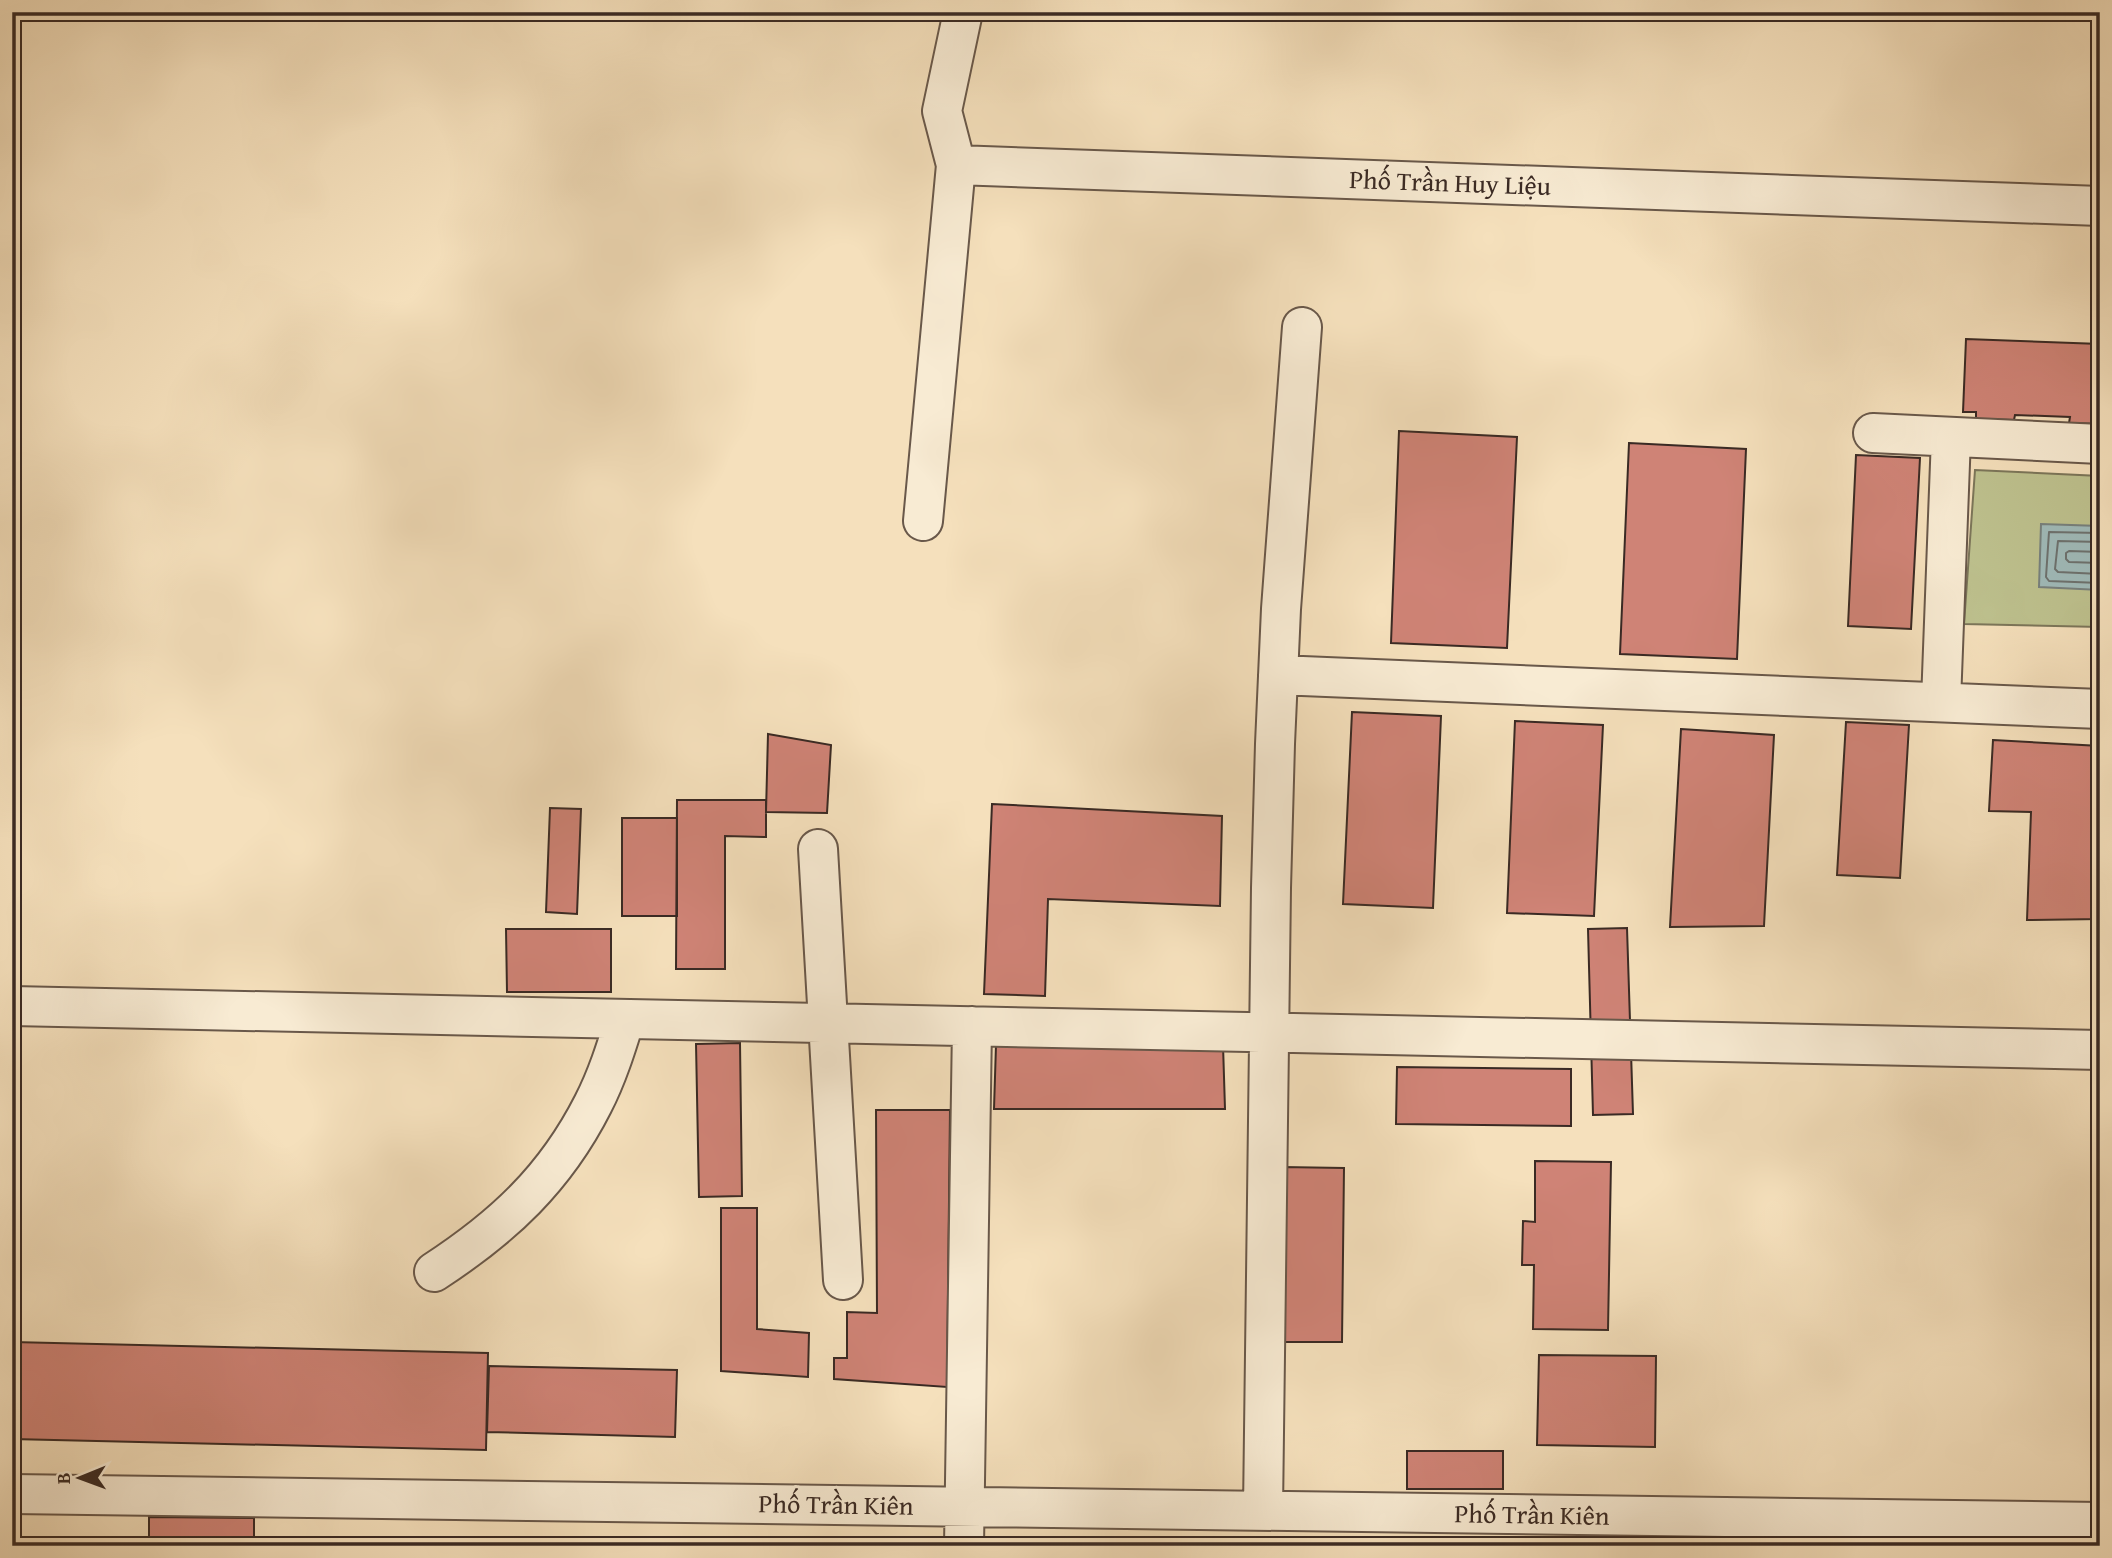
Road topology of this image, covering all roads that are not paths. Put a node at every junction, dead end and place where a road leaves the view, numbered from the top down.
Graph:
1 (963, 12) edge
2 (956, 165) junction
3 (2100, 206) edge
4 (1302, 327) dead end
5 (1873, 433) dead end
6 (1951, 437) junction
7 (2100, 444) edge
8 (923, 522) dead end
9 (1278, 675) junction
10 (1941, 702) junction
11 (2100, 709) edge
12 (818, 849) dead end
13 (12, 1006) edge
14 (625, 1019) junction
15 (828, 1023) junction
16 (972, 1026) junction
17 (1269, 1032) junction
18 (2100, 1050) edge
19 (434, 1272) dead end
20 (843, 1280) dead end
21 (12, 1494) edge
22 (965, 1505) junction
23 (1263, 1510) junction
24 (2100, 1521) edge
25 (964, 1546) edge

1 - 2 street
2 - 3 street, Phố Trần Huy Liệu
2 - 8 street
4 - 9 street
5 - 6 street
6 - 7 street
6 - 10 street
9 - 10 street
9 - 17 street
10 - 11 street
12 - 15 street
13 - 14 street
14 - 15 street
14 - 19 street
15 - 16 street
15 - 20 street
16 - 17 street
16 - 22 street
17 - 18 street
17 - 23 street
21 - 22 street, Phố Trần Kiên
22 - 23 street, Phố Trần Kiên
22 - 25 street
23 - 24 street, Phố Trần Kiên

